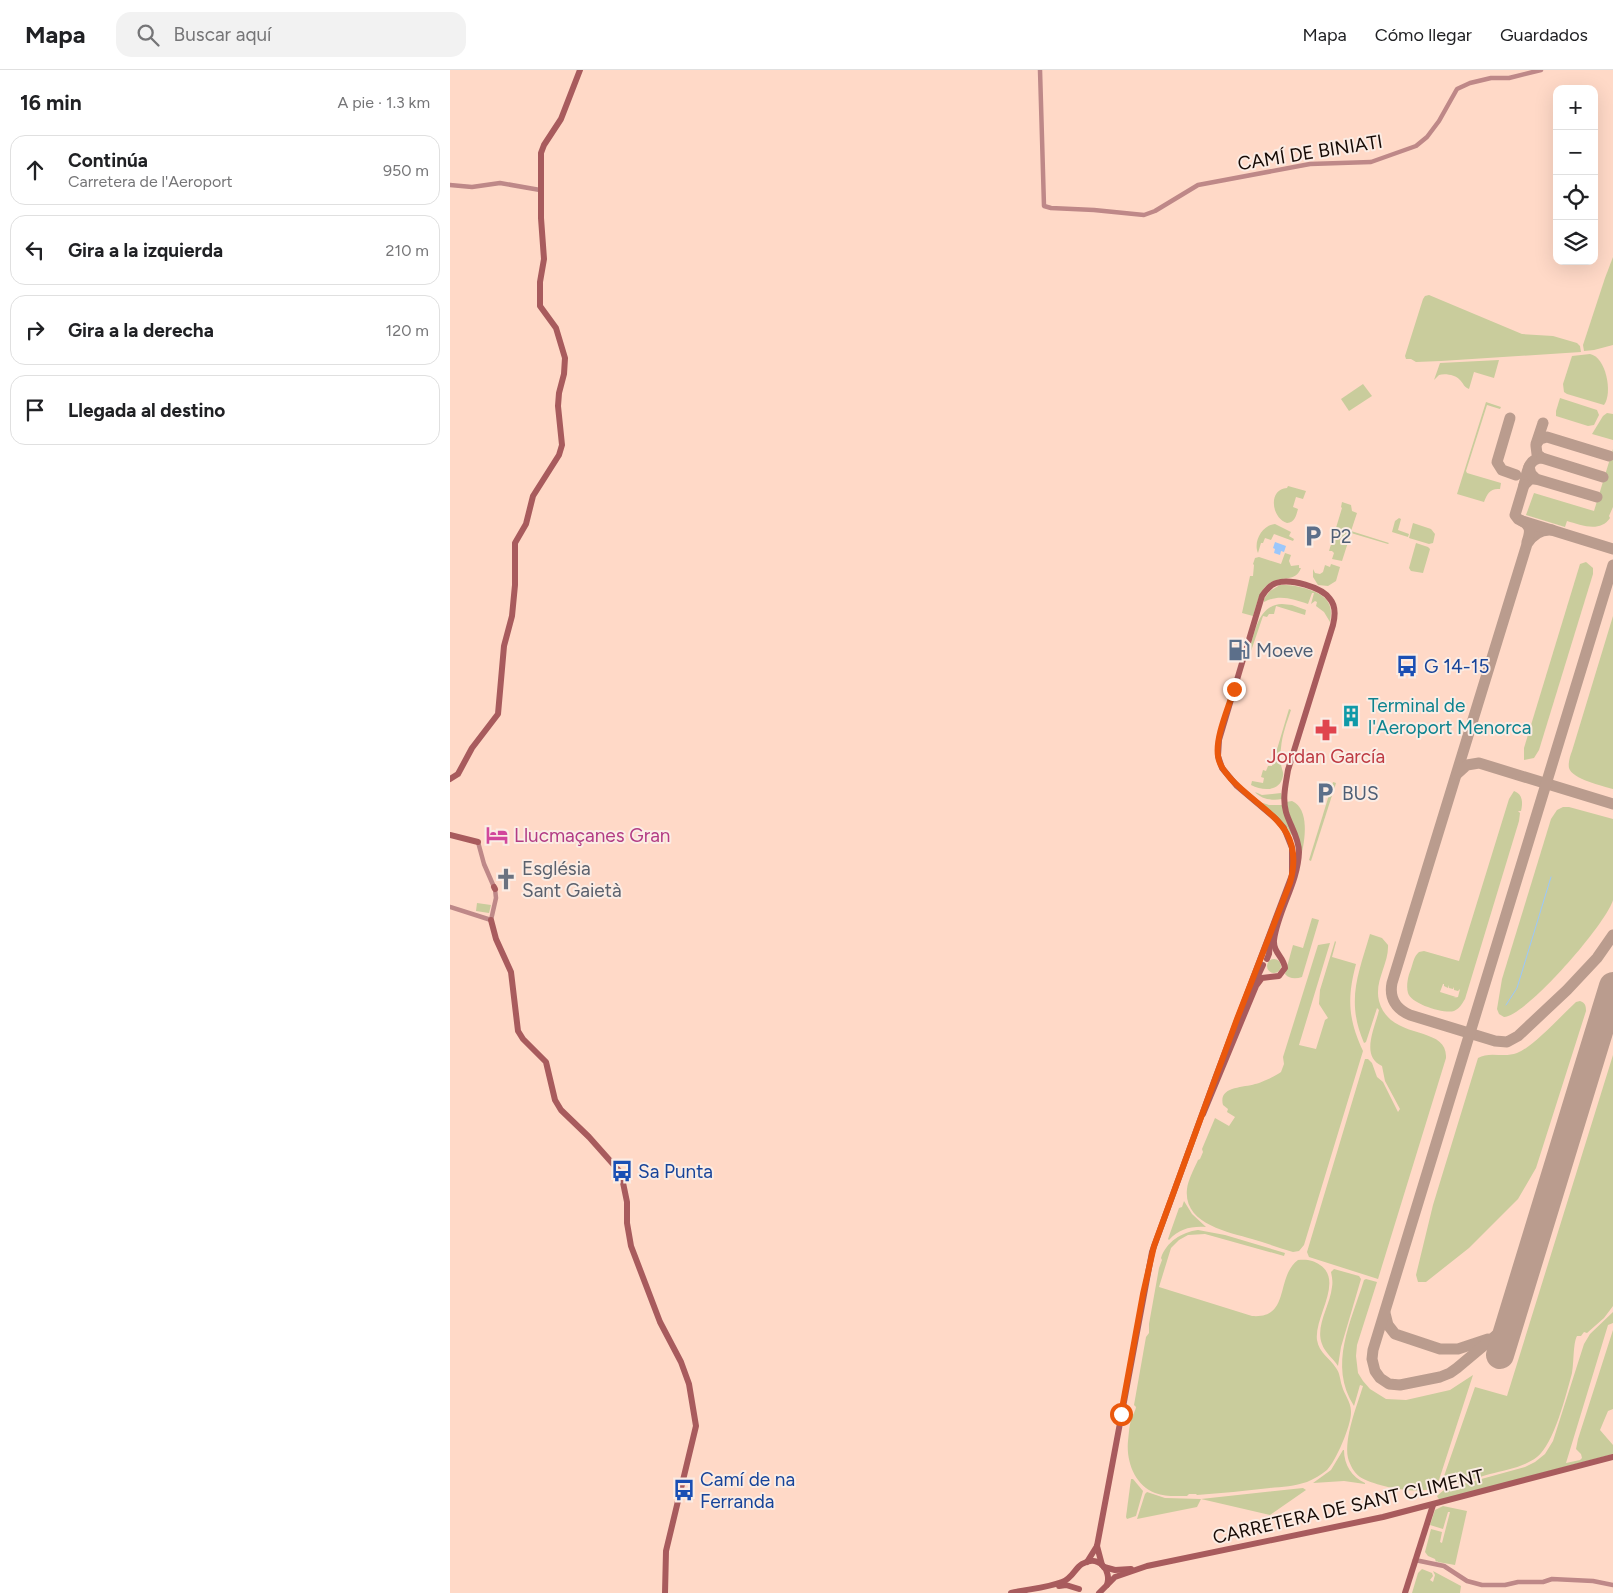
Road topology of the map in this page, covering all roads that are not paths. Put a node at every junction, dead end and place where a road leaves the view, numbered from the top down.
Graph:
1 (580, 70) edge
2 (1040, 70) edge
3 (1541, 70) edge
4 (450, 185) edge
5 (540, 190) junction
6 (450, 779) edge
7 (450, 835) edge
8 (478, 842) joint
9 (450, 907) edge
10 (492, 920) junction
11 (1276, 921) junction
12 (1280, 958) junction
13 (1265, 962) junction
14 (1272, 977) junction
15 (1237, 1019) junction
16 (1203, 1114) junction
17 (1613, 1457) edge
18 (1433, 1504) junction
19 (1098, 1546) junction
20 (1415, 1560) junction
21 (1087, 1562) junction
22 (1103, 1566) junction
23 (1147, 1566) junction
24 (1075, 1572) junction
25 (1613, 1585) edge
26 (1106, 1586) junction
27 (1081, 1592) edge
28 (665, 1593) edge
29 (1011, 1593) edge
30 (1026, 1593) edge
31 (1099, 1593) edge
32 (1405, 1593) edge

1 - 5 main road
2 - 3 street, CAMÍ DE BINIATI
4 - 5 street
5 - 6 main road
7 - 8 main road
8 - 10 street
9 - 10 street
10 - 28 main road
11 - 12 main road
11 - 13 main road
11 - 15 main road
12 - 13 main road
12 - 14 main road
13 - 14 main road
13 - 15 main road
14 - 16 main road
15 - 16 main road
16 - 19 main road
17 - 18 main road, CARRETERA DE SANT CLIMENT
18 - 20 main road
18 - 23 main road, CARRETERA DE SANT CLIMENT
19 - 21 main road
19 - 22 main road
20 - 25 street
20 - 32 main road
21 - 22 main road
21 - 24 main road
22 - 23 main road
22 - 26 main road
23 - 26 main road
24 - 27 main road
24 - 29 main road
26 - 31 main road
27 - 30 main road

